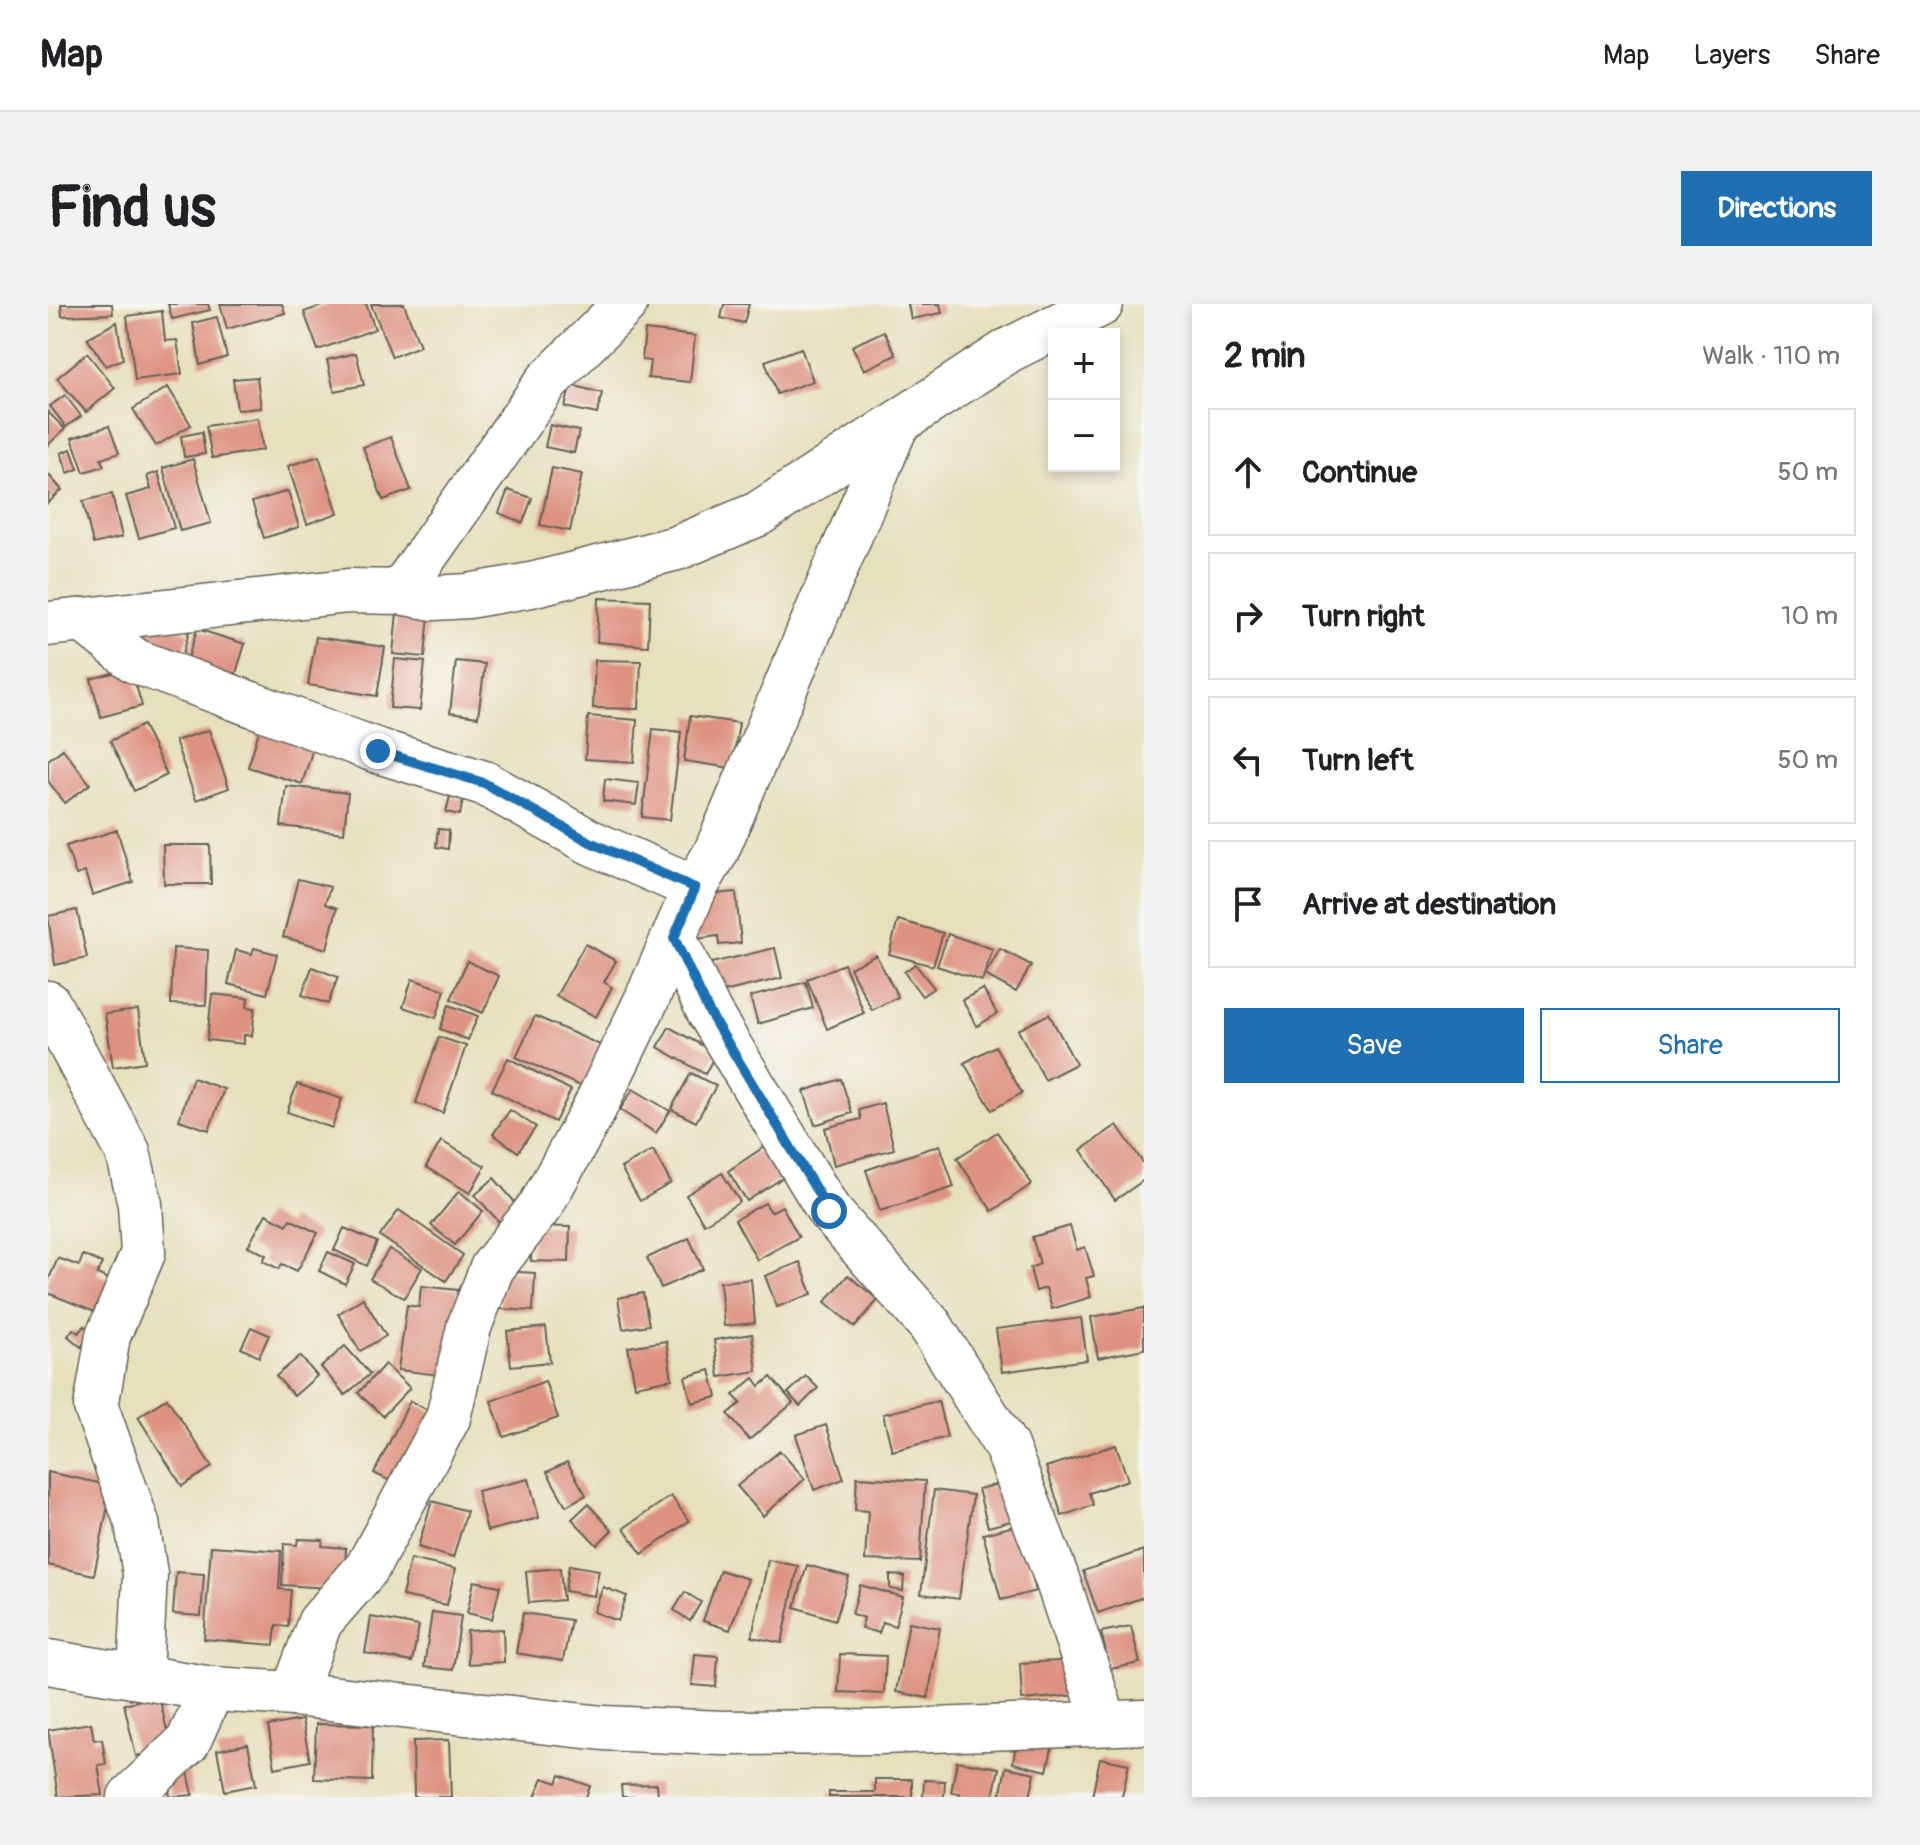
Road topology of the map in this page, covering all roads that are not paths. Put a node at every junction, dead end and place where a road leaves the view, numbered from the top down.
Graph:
1 (625, 304) edge
2 (1101, 304) edge
3 (896, 426) junction
4 (400, 592) junction
5 (56, 625) edge
6 (695, 888) junction
7 (674, 938) junction
8 (48, 1003) edge
9 (48, 1662) edge
10 (140, 1676) junction
11 (212, 1689) junction
12 (293, 1694) junction
13 (1125, 1723) edge
14 (130, 1797) edge

1 - 4 street
2 - 3 street
3 - 4 street
3 - 6 street
4 - 5 street
5 - 6 street
6 - 7 street
7 - 12 street
7 - 13 street
8 - 10 street
9 - 10 street
10 - 11 street
11 - 12 street
11 - 14 street
12 - 13 street

